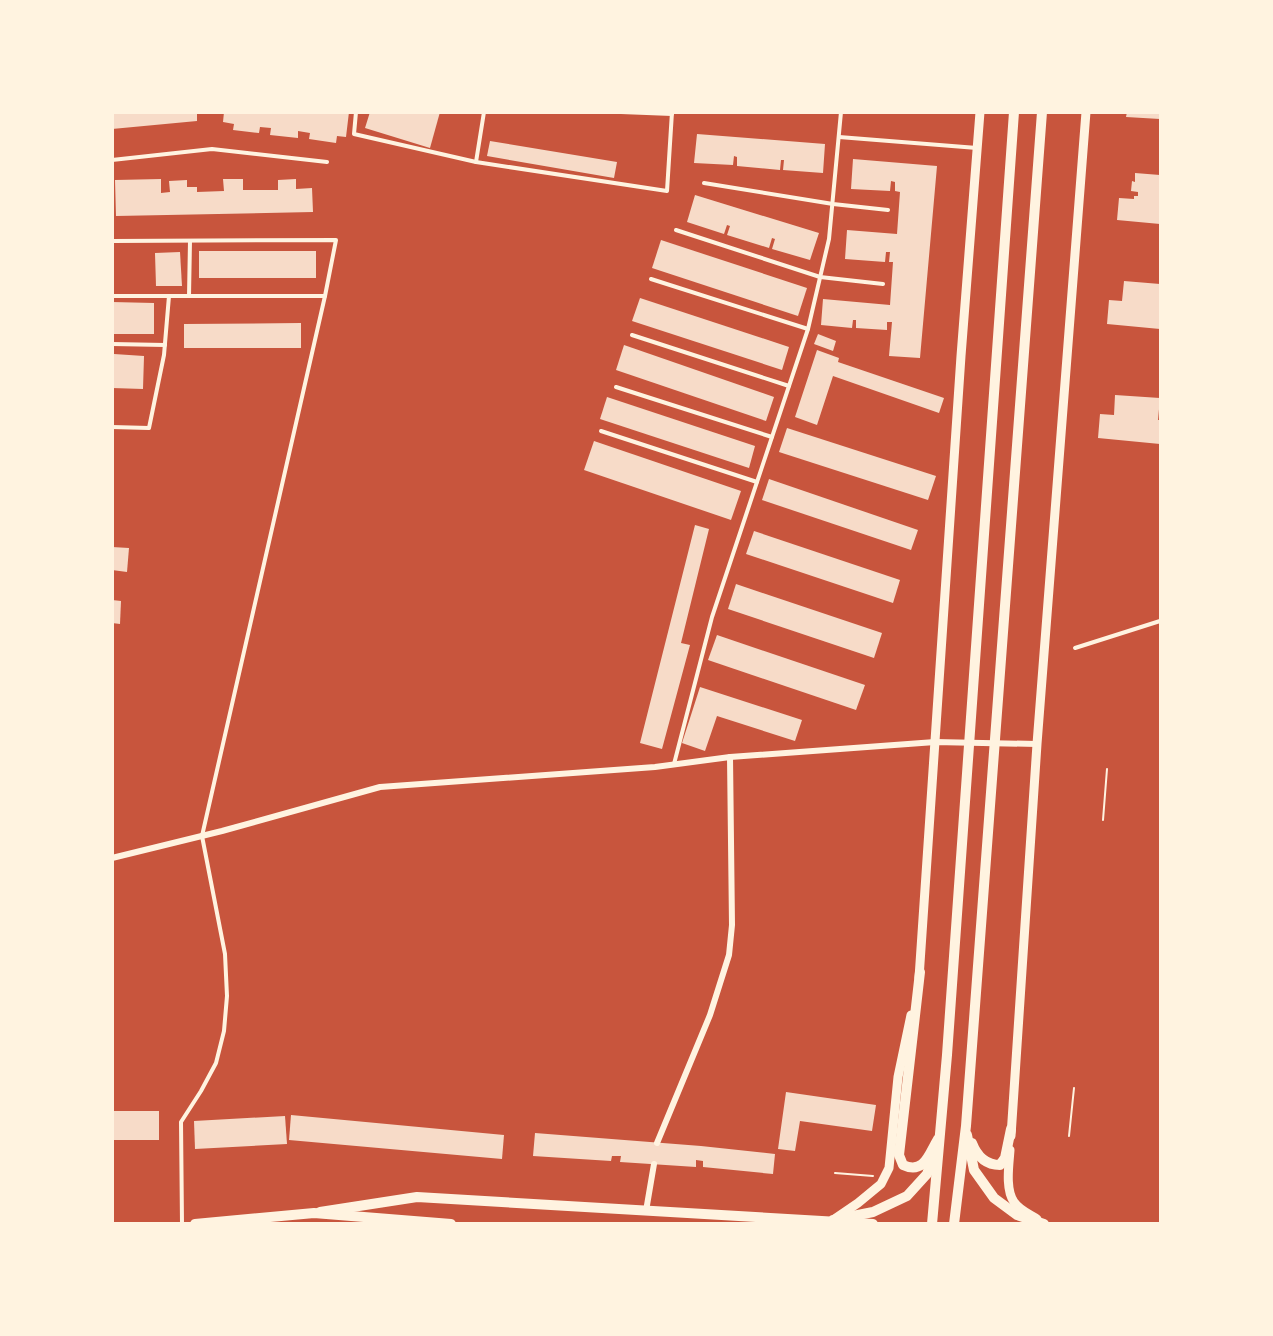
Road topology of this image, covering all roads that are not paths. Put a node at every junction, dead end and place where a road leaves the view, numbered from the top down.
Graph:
1 (356, 112) edge
2 (484, 112) edge
3 (621, 112) edge
4 (842, 112) edge
5 (980, 112) edge
6 (1014, 112) edge
7 (1042, 112) edge
8 (1086, 112) edge
9 (672, 113) edge
10 (839, 137) junction
11 (978, 148) junction
12 (112, 160) edge
13 (327, 162) dead end
14 (476, 162) junction
15 (704, 183) dead end
16 (832, 204) junction
17 (888, 210) dead end
18 (676, 230) dead end
19 (112, 241) edge
20 (190, 241) junction
21 (820, 277) junction
22 (651, 279) dead end
23 (883, 284) dead end
24 (112, 296) edge
25 (169, 296) junction
26 (189, 296) junction
27 (325, 296) junction
28 (808, 329) junction
29 (632, 335) dead end
30 (112, 344) edge
31 (165, 345) junction
32 (789, 386) junction
33 (616, 387) dead end
34 (112, 427) edge
35 (601, 431) dead end
36 (772, 437) junction
37 (757, 482) junction
38 (1161, 621) edge
39 (1075, 648) dead end
40 (935, 742) junction
41 (1037, 744) junction
42 (730, 757) junction
43 (674, 765) junction
44 (202, 836) junction
45 (112, 858) edge
46 (920, 972) junction
47 (966, 1126) junction
48 (1011, 1129) junction
49 (940, 1136) junction
50 (657, 1143) dead end
51 (654, 1164) dead end
52 (646, 1211) junction
53 (314, 1212) junction
54 (833, 1220) junction
55 (791, 1222) edge
56 (182, 1224) edge
57 (195, 1224) edge
58 (451, 1224) edge
59 (873, 1224) edge
60 (932, 1224) edge
61 (954, 1224) edge
62 (1044, 1224) edge

1 - 14 lane
2 - 14 lane
3 - 9 lane
4 - 10 lane
5 - 11 street
6 - 49 main road
7 - 47 main road
8 - 41 street
9 - 14 lane
10 - 11 lane
10 - 16 lane
11 - 40 street
12 - 13 lane
15 - 16 lane
16 - 17 lane
16 - 21 lane
18 - 21 lane
19 - 20 lane
20 - 26 lane
20 - 27 lane
21 - 23 lane
21 - 28 lane
22 - 28 lane
24 - 25 lane
25 - 26 lane
25 - 31 lane
26 - 27 lane
27 - 44 lane
28 - 32 lane
29 - 32 lane
30 - 31 lane
31 - 34 lane
32 - 36 lane
33 - 36 lane
35 - 37 lane
36 - 37 lane
37 - 43 lane
38 - 39 lane
40 - 41 street
40 - 42 street
40 - 46 street
41 - 48 street
42 - 43 street
42 - 50 street
43 - 44 street
44 - 45 street
44 - 56 lane
46 - 49 main road
46 - 54 street
47 - 48 main road
47 - 61 main road
47 - 62 main road
48 - 62 street
49 - 54 main road
49 - 60 main road
51 - 52 street
52 - 53 main road
52 - 55 main road
53 - 57 main road
53 - 58 main road
54 - 55 main road
54 - 59 main road

